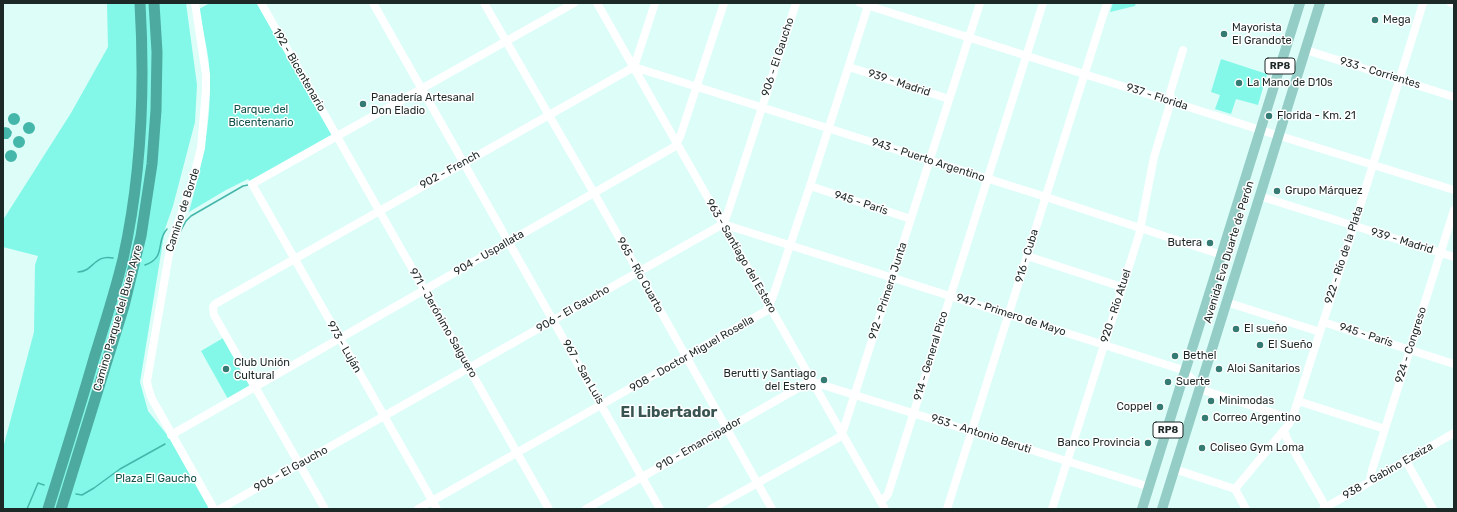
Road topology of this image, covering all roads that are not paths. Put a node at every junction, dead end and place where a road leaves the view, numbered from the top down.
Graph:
1 (140, 3) edge
2 (154, 3) edge
3 (195, 3) edge
4 (261, 3) edge
5 (373, 3) edge
6 (484, 3) edge
7 (574, 3) edge
8 (597, 3) edge
9 (655, 3) edge
10 (724, 3) edge
11 (796, 3) edge
12 (980, 3) edge
13 (1043, 3) edge
14 (1107, 3) edge
15 (1300, 3) edge
16 (1320, 3) edge
17 (1423, 3) edge
18 (1451, 3) edge
19 (864, 4) edge
20 (1454, 4) edge
21 (969, 37) junction
22 (506, 41) junction
23 (1183, 50) dead end
24 (1306, 50) junction
25 (1026, 55) junction
26 (634, 67) junction
27 (849, 67) junction
28 (1084, 74) junction
29 (1400, 79) junction
30 (697, 87) junction
31 (422, 88) junction
32 (1454, 97) edge
33 (949, 99) junction
34 (1171, 101) junction
35 (762, 108) junction
36 (549, 115) junction
37 (828, 129) junction
38 (1261, 130) junction
39 (1278, 135) junction
40 (337, 137) junction
41 (677, 144) junction
42 (929, 160) junction
43 (464, 162) junction
44 (1372, 165) junction
45 (988, 179) junction
46 (810, 186) junction
47 (1454, 190) edge
48 (594, 193) junction
49 (1259, 196) junction
50 (1046, 197) junction
51 (1454, 210) edge
52 (379, 211) junction
53 (911, 219) junction
54 (723, 224) junction
55 (1354, 226) junction
56 (1141, 228) junction
57 (509, 242) junction
58 (791, 245) junction
59 (1441, 252) junction
60 (1222, 255) junction
61 (1027, 256) junction
62 (1454, 256) edge
63 (295, 259) junction
64 (638, 272) junction
65 (893, 278) junction
66 (1122, 287) junction
67 (424, 290) junction
68 (950, 296) junction
69 (1226, 302) junction
70 (769, 307) junction
71 (1009, 314) junction
72 (553, 321) junction
73 (1323, 322) junction
74 (1320, 332) junction
75 (339, 338) junction
76 (1104, 344) junction
77 (1409, 349) junction
78 (686, 357) junction
79 (1454, 364) edge
80 (469, 368) junction
81 (1186, 373) junction
82 (813, 382) junction
83 (256, 386) junction
84 (1200, 387) junction
85 (855, 394) junction
86 (1298, 401) junction
87 (602, 405) junction
88 (913, 413) junction
89 (384, 416) junction
90 (1292, 419) junction
91 (726, 428) junction
92 (1385, 429) junction
93 (1284, 430) junction
94 (972, 431) junction
95 (1454, 433) edge
96 (842, 434) junction
97 (172, 435) junction
98 (517, 453) junction
99 (1406, 461) junction
100 (1066, 462) junction
101 (299, 464) junction
102 (1174, 469) junction
103 (642, 477) junction
104 (1370, 481) junction
105 (757, 482) junction
106 (1150, 487) junction
107 (1235, 489) junction
108 (432, 501) junction
109 (882, 506) edge
110 (1325, 508) edge
111 (48, 509) edge
112 (61, 509) edge
113 (214, 509) edge
114 (220, 509) edge
115 (325, 509) edge
116 (418, 509) edge
117 (437, 509) edge
118 (549, 509) edge
119 (586, 509) edge
120 (660, 509) edge
121 (711, 509) edge
122 (772, 509) edge
123 (947, 509) edge
124 (1052, 509) edge
125 (1142, 509) edge
126 (1162, 509) edge
127 (1246, 509) edge
128 (1433, 509) edge

1 - 111 highway, Camino Parque del Buen Ayre
2 - 112 highway, Camino Parque del Buen Ayre
3 - 97 street, Camino de Borde
4 - 40 street, 192 - Bicentenario
5 - 31 street, 967 - San Luis
6 - 22 street, 965 - Río Cuarto
7 - 22 street
8 - 26 street, 963 - Santiago del Estero
9 - 26 street
10 - 30 street
11 - 35 street, 906 - El Gaucho
12 - 21 street, 912 - Primera Junta
13 - 25 street, 914 - General Pico
14 - 28 street, 916 - Cuba
15 - 38 main road, Avenida Eva Duarte de Perón / RP8
16 - 24 main road, Avenida Eva Duarte de Perón / RP8
17 - 29 street, 922 - Río de la Plata
18 - 20 street
19 - 21 street, 937 - Florida
19 - 27 street
21 - 25 street, 937 - Florida
21 - 33 street, 912 - Primera Junta
22 - 31 street
22 - 36 street, 965 - Río Cuarto
23 - 34 street, 920 - Río Atuel
24 - 29 street, 933 - Corrientes
24 - 39 main road, Avenida Eva Duarte de Perón / RP8
25 - 28 street, 937 - Florida
25 - 45 street, 914 - General Pico
26 - 30 street, 943 - Puerto Argentino
26 - 36 street, 902 - French
26 - 41 street, 963 - Santiago del Estero
27 - 33 street, 939 - Madrid
27 - 37 street
28 - 34 street, 937 - Florida
28 - 50 street, 916 - Cuba
29 - 32 street, 933 - Corrientes
29 - 44 street, 922 - Río de la Plata
30 - 35 street, 943 - Puerto Argentino
30 - 41 street
31 - 40 street
31 - 43 street, 967 - San Luis
33 - 42 street, 912 - Primera Junta
34 - 38 street, 937 - Florida
34 - 56 street, 920 - Río Atuel
35 - 37 street, 943 - Puerto Argentino
35 - 54 street, 906 - El Gaucho
36 - 43 street, 902 - French
36 - 48 street, 965 - Río Cuarto
37 - 42 street, 943 - Puerto Argentino
37 - 46 street
38 - 39 street, 937 - Florida
38 - 60 main road, Avenida Eva Duarte de Perón / RP8
39 - 44 street, 937 - Florida
39 - 49 main road, Avenida Eva Duarte de Perón / RP8
40 - 52 street, 971 - Jerónimo Salguero
40 - 63 street, 973 - Luján
41 - 48 street, 904 - Uspallata
41 - 54 street, 963 - Santiago del Estero
42 - 45 street, 943 - Puerto Argentino
42 - 53 street, 912 - Primera Junta
43 - 52 street, 902 - French
43 - 57 street, 967 - San Luis
44 - 47 street, 937 - Florida
44 - 55 street, 922 - Río de la Plata
45 - 50 street, 943 - Puerto Argentino
45 - 68 street, 914 - General Pico
46 - 53 street, 945 - París
46 - 58 street
48 - 57 street, 904 - Uspallata
48 - 64 street, 965 - Río Cuarto
49 - 55 street, 939 - Madrid
49 - 69 main road, Avenida Eva Duarte de Perón / RP8
50 - 56 street, 943 - Puerto Argentino
50 - 61 street, 916 - Cuba
51 - 59 street, 924 - Congreso
52 - 63 street, 902 - French
52 - 67 street, 971 - Jerónimo Salguero
53 - 65 street, 912 - Primera Junta
54 - 58 street, 947 - Primero de Mayo
54 - 64 street, 906 - El Gaucho
54 - 70 street, 963 - Santiago del Estero
55 - 59 street, 939 - Madrid
55 - 73 street, 922 - Río de la Plata
56 - 60 street, 943 - Puerto Argentino
56 - 66 street, 920 - Río Atuel
57 - 67 street, 904 - Uspallata
57 - 72 street, 967 - San Luis
58 - 65 street, 947 - Primero de Mayo
58 - 70 street
59 - 62 street, 939 - Madrid
59 - 77 street, 924 - Congreso
60 - 81 main road, Avenida Eva Duarte de Perón / RP8
61 - 66 street
61 - 71 street, 916 - Cuba
63 - 75 street, 973 - Luján
63 - 83 street, 902 - French
64 - 72 street, 906 - El Gaucho
64 - 78 street, 965 - Río Cuarto
65 - 68 street, 947 - Primero de Mayo
65 - 85 street, 912 - Primera Junta
66 - 76 street, 920 - Río Atuel
67 - 75 street, 904 - Uspallata
67 - 80 street, 971 - Jerónimo Salguero
68 - 71 street, 947 - Primero de Mayo
68 - 88 street, 914 - General Pico
69 - 74 street
69 - 84 main road, Avenida Eva Duarte de Perón / RP8
70 - 78 street, 908 - Doctor Miguel Rosella
70 - 82 street, 963 - Santiago del Estero
71 - 76 street, 947 - Primero de Mayo
71 - 94 street, 916 - Cuba
72 - 80 street, 906 - El Gaucho
72 - 87 street, 967 - San Luis
73 - 74 street, 922 - Río de la Plata
73 - 77 street, 945 - París
74 - 86 street, 922 - Río de la Plata
75 - 83 street, 904 - Uspallata
75 - 89 street, 973 - Luján
76 - 81 street, 947 - Primero de Mayo
76 - 100 street, 920 - Río Atuel
77 - 79 street, 945 - París
77 - 92 street, 924 - Congreso
78 - 87 street, 908 - Doctor Miguel Rosella
78 - 91 street, 965 - Río Cuarto
80 - 89 street, 906 - El Gaucho
80 - 98 street, 971 - Jerónimo Salguero
81 - 84 street, 947 - Primero de Mayo
81 - 106 main road, Avenida Eva Duarte de Perón / RP8
82 - 85 street, 953 - Antonio Beruti
82 - 91 street, 910 - Emancipador
82 - 96 street, 963 - Santiago del Estero
83 - 97 street, 904 - Uspallata
83 - 101 street
84 - 90 street, 947 - Primero de Mayo
84 - 102 main road, Avenida Eva Duarte de Perón / RP8
85 - 88 street, 953 - Antonio Beruti
85 - 96 street, 912 - Primera Junta
86 - 90 street, 922 - Río de la Plata
86 - 92 street
87 - 98 street, 908 - Doctor Miguel Rosella
87 - 103 street, 967 - San Luis
88 - 94 street, 953 - Antonio Beruti
88 - 109 street, 914 - General Pico
89 - 101 street, 906 - El Gaucho
89 - 108 street, 973 - Luján
90 - 93 street, 922 - Río de la Plata
91 - 103 street, 910 - Emancipador
91 - 105 street, 965 - Río Cuarto
92 - 104 street, 924 - Congreso
93 - 107 street, 922 - Río de la Plata
93 - 110 street
94 - 100 street, 953 - Antonio Beruti
94 - 123 street, 916 - Cuba
95 - 99 street, 938 - Gabino Ezeiza
96 - 105 street
96 - 109 street, 963 - Santiago del Estero
97 - 113 street, Camino de Borde
98 - 108 street, 908 - Doctor Miguel Rosella
98 - 118 street, 971 - Jerónimo Salguero
99 - 104 street, 938 - Gabino Ezeiza
99 - 128 street
100 - 106 street, 953 - Antonio Beruti
100 - 124 street, 920 - Río Atuel
101 - 114 street, 906 - El Gaucho
101 - 115 street
102 - 107 street
102 - 126 main road, Avenida Eva Duarte de Perón / RP8
103 - 119 street, 910 - Emancipador
103 - 120 street, 967 - San Luis
104 - 110 street, 938 - Gabino Ezeiza
105 - 121 street
105 - 122 street, 965 - Río Cuarto
106 - 125 main road, Avenida Eva Duarte de Perón / RP8
107 - 127 street
108 - 116 street, 908 - Doctor Miguel Rosella
108 - 117 street, 973 - Luján

